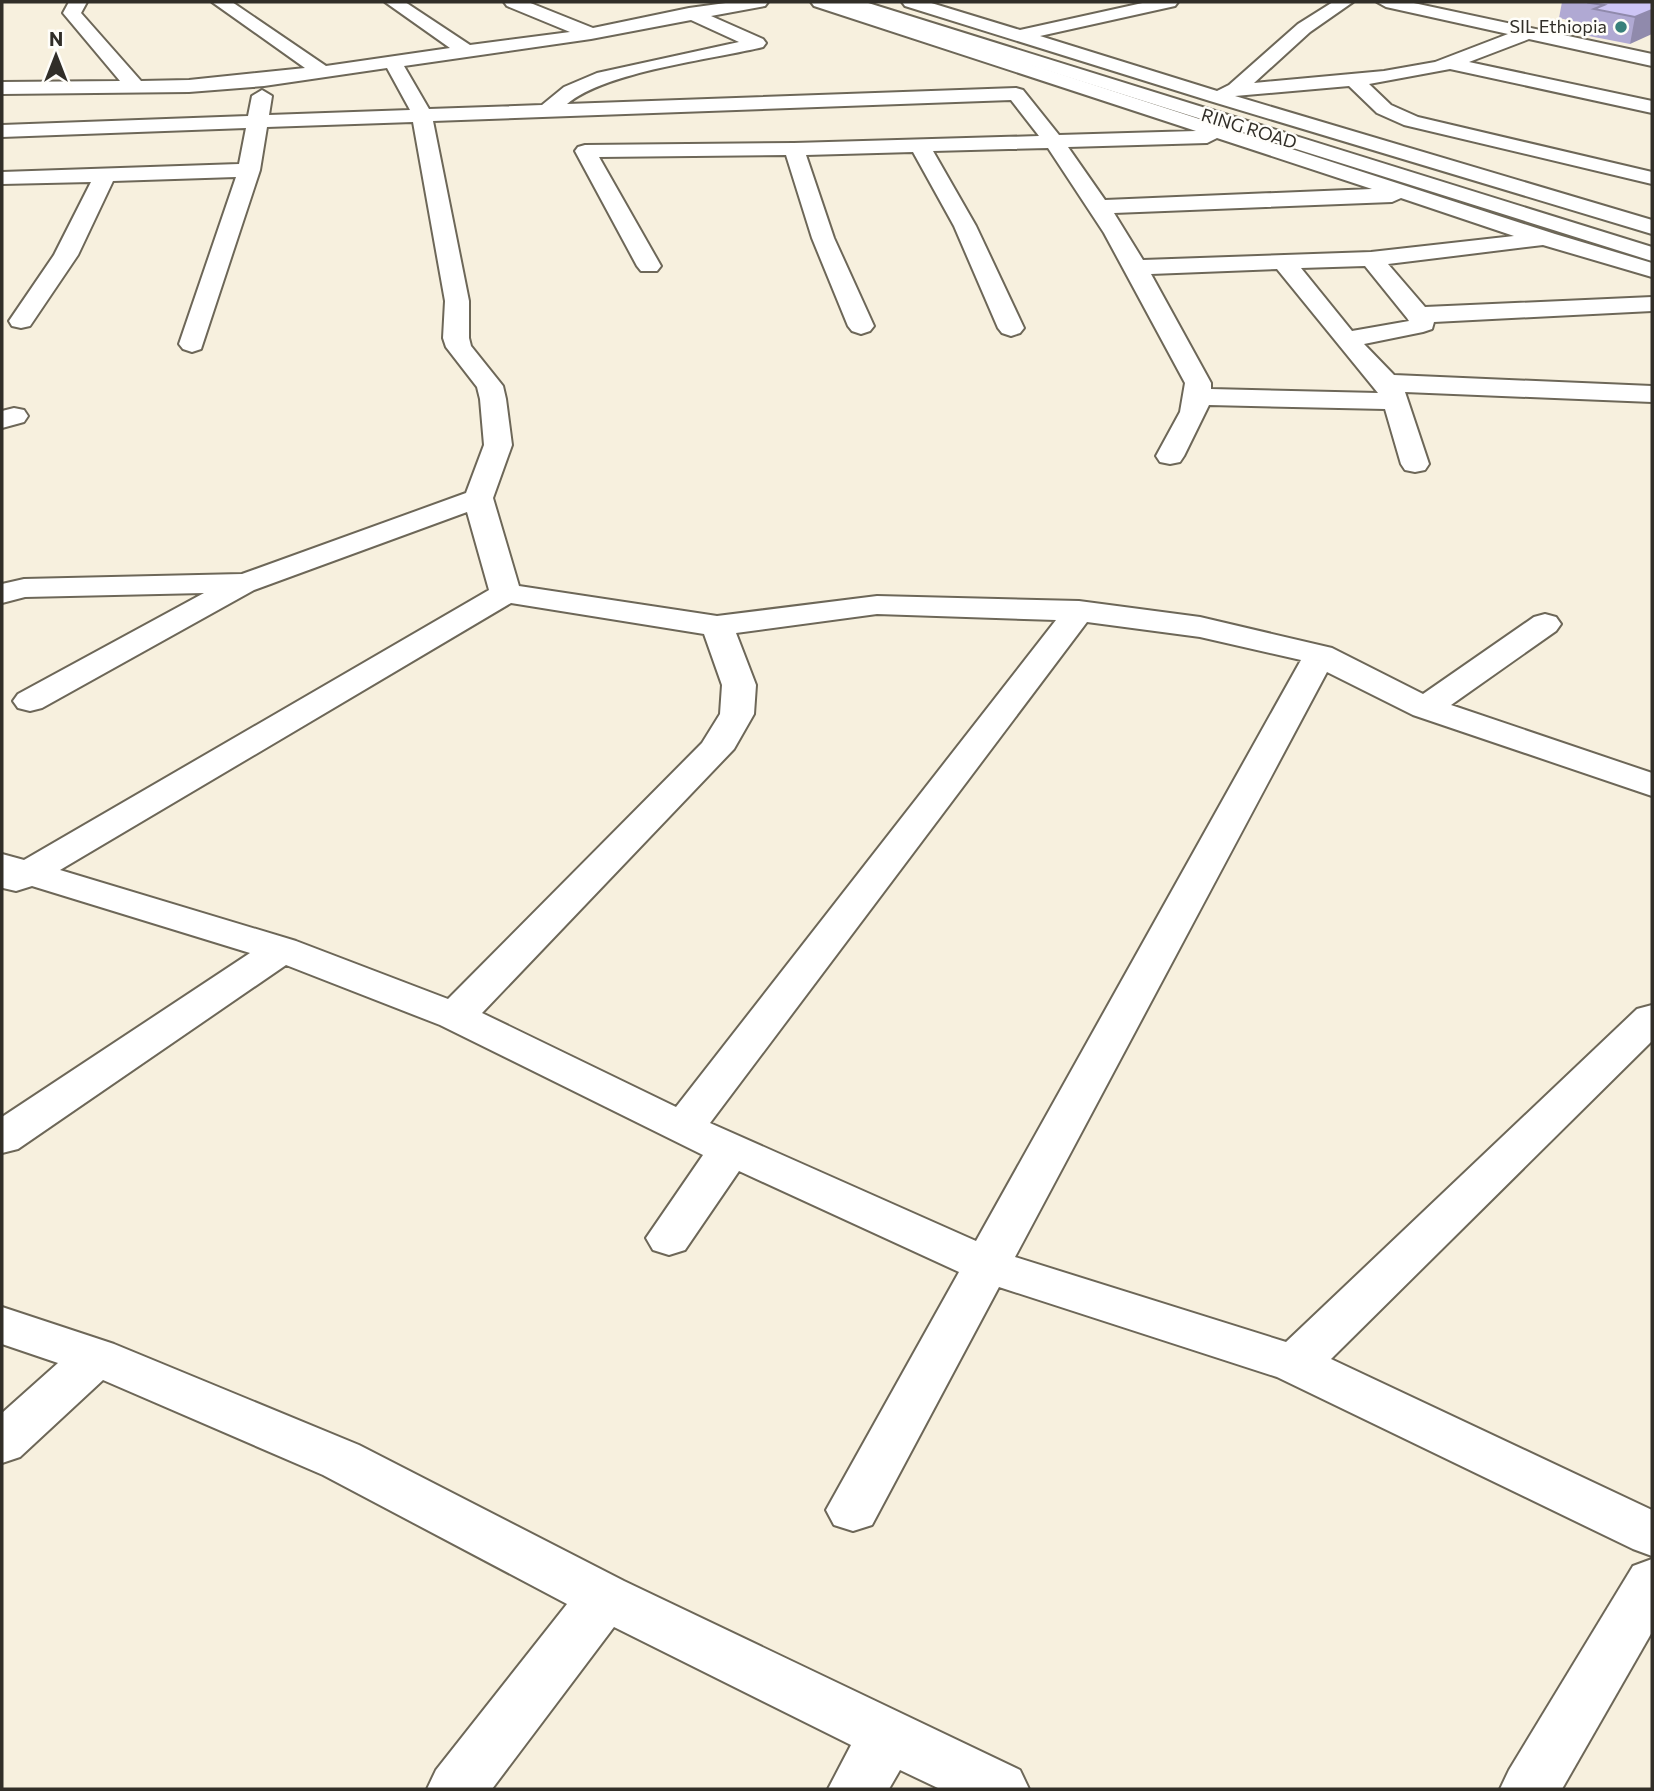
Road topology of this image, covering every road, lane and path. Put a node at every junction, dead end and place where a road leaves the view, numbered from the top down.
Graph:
1 (78, 2) edge
2 (221, 2) edge
3 (394, 2) edge
4 (513, 2) edge
5 (662, 2) edge
6 (759, 2) edge
7 (820, 2) edge
8 (848, 2) edge
9 (885, 2) edge
10 (911, 2) edge
11 (1161, 2) edge
12 (1344, 2) edge
13 (1386, 2) edge
14 (689, 13) junction
15 (591, 34) junction
16 (1525, 34) junction
17 (1018, 36) junction
18 (469, 53) junction
19 (1652, 60) edge
20 (1448, 63) junction
21 (394, 64) junction
22 (323, 72) junction
23 (264, 80) junction
24 (1353, 80) junction
25 (1079, 85) junction
26 (135, 86) junction
27 (2, 88) edge
28 (24, 88) junction
29 (1236, 89) junction
30 (1016, 94) junction
31 (1217, 97) junction
32 (1652, 107) edge
33 (548, 110) junction
34 (422, 114) junction
35 (6, 119) edge
36 (258, 122) junction
37 (1237, 136) junction
38 (1055, 139) junction
39 (576, 140) junction
40 (919, 144) junction
41 (794, 149) junction
42 (249, 170) junction
43 (105, 175) junction
44 (2, 178) edge
45 (1652, 178) edge
46 (1652, 184) edge
47 (1521, 188) junction
48 (1413, 194) junction
49 (1100, 207) junction
50 (1652, 227) edge
51 (1547, 239) junction
52 (1652, 240) edge
53 (1652, 254) edge
54 (1371, 259) junction
55 (1283, 262) junction
56 (649, 266) dead end
57 (1137, 267) junction
58 (1652, 270) edge
59 (1652, 303) edge
60 (1418, 314) junction
61 (21, 321) dead end
62 (861, 326) dead end
63 (1011, 328) dead end
64 (1346, 340) junction
65 (192, 344) dead end
66 (1391, 392) junction
67 (1652, 394) edge
68 (1199, 397) junction
69 (1170, 456) dead end
70 (1415, 464) dead end
71 (478, 498) junction
72 (246, 583) junction
73 (4, 590) edge
74 (506, 593) junction
75 (1079, 611) junction
76 (1545, 624) dead end
77 (717, 626) junction
78 (1321, 655) junction
79 (30, 701) dead end
80 (1424, 708) junction
81 (1652, 785) edge
82 (11, 875) edge
83 (282, 950) junction
84 (454, 1017) junction
85 (1652, 1018) edge
86 (683, 1128) junction
87 (2, 1138) edge
88 (731, 1149) junction
89 (669, 1238) dead end
90 (989, 1266) junction
91 (2, 1325) edge
92 (97, 1357) junction
93 (1295, 1364) junction
94 (2, 1443) edge
95 (853, 1510) dead end
96 (1652, 1534) edge
97 (1652, 1582) edge
98 (605, 1597) junction
99 (889, 1734) junction
100 (1532, 1788) edge
101 (457, 1789) edge
102 (858, 1789) edge
103 (999, 1789) edge

1 - 26 main road
2 - 22 main road
3 - 18 main road
4 - 15 main road
5 - 14 main road
6 - 14 main road
7 - 25 main road
8 - 53 main road, RING ROAD
9 - 52 main road, RING ROAD
10 - 17 main road
11 - 17 main road
12 - 29 main road
13 - 16 main road
14 - 15 main road
14 - 33 main road
15 - 18 main road
16 - 19 main road
16 - 20 main road
17 - 31 main road
18 - 21 main road
20 - 24 main road
20 - 32 main road
21 - 22 main road
21 - 34 main road
22 - 23 main road
23 - 26 main road
23 - 36 main road
24 - 29 main road
24 - 45 main road
25 - 30 main road
25 - 37 main road
26 - 28 main road
27 - 28 main road
28 - 35 main road
29 - 31 main road
30 - 33 main road
30 - 38 main road
31 - 47 main road
33 - 34 main road
33 - 39 main road
34 - 36 main road
34 - 71 main road
35 - 36 main road
36 - 42 main road
37 - 38 main road
37 - 48 main road
38 - 40 main road
38 - 49 main road
39 - 41 main road
39 - 56 main road
40 - 41 main road
40 - 63 main road
41 - 62 main road
42 - 43 main road
42 - 65 main road
43 - 44 main road
43 - 61 main road
46 - 47 main road
47 - 50 main road
48 - 49 main road
48 - 51 main road
49 - 57 main road
51 - 54 main road
51 - 58 main road
54 - 55 main road
54 - 60 main road
55 - 57 main road
55 - 64 main road
57 - 68 main road
59 - 60 main road
60 - 64 main road
64 - 66 main road
66 - 67 main road
66 - 68 main road
66 - 70 main road
68 - 69 main road
71 - 72 main road
71 - 74 main road
72 - 73 main road
72 - 79 main road
74 - 77 main road
74 - 82 main road
75 - 77 main road
75 - 78 main road
75 - 86 main road
76 - 80 main road
77 - 84 main road
78 - 80 main road
78 - 90 main road
80 - 81 main road
82 - 83 main road
83 - 84 main road
83 - 87 main road
84 - 86 main road
85 - 93 main road
86 - 88 main road
88 - 89 main road
88 - 90 main road
90 - 93 main road
90 - 95 main road
91 - 92 main road
92 - 94 main road
92 - 98 main road
93 - 96 main road
97 - 100 main road
98 - 99 main road
98 - 101 main road
99 - 102 main road
99 - 103 main road

